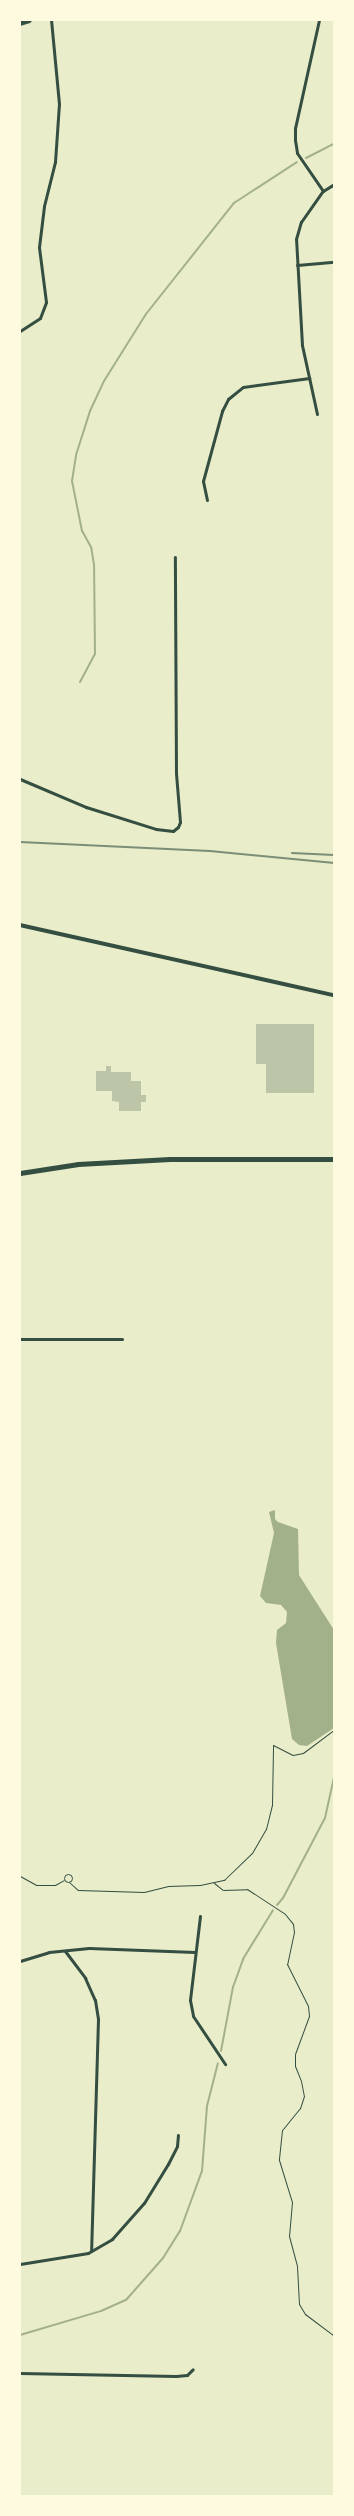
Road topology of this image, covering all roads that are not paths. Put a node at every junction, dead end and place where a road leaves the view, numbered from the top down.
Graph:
1 (29, 20) edge
2 (51, 20) edge
3 (319, 20) edge
4 (20, 23) edge
5 (334, 184) edge
6 (322, 191) junction
7 (334, 262) edge
8 (297, 265) junction
9 (20, 331) edge
10 (310, 378) junction
11 (317, 414) dead end
12 (207, 500) dead end
13 (175, 557) dead end
14 (20, 779) edge
15 (20, 924) edge
16 (334, 995) edge
17 (334, 1159) edge
18 (20, 1173) edge
19 (20, 1339) edge
20 (122, 1339) dead end
21 (200, 1916) dead end
22 (65, 1951) junction
23 (195, 1952) junction
24 (20, 1961) edge
25 (225, 2064) dead end
26 (178, 2135) dead end
27 (91, 2251) junction
28 (20, 2264) edge
29 (193, 2369) dead end
30 (20, 2373) edge

1 - 4 main road
2 - 9 street
3 - 6 street
5 - 6 street
6 - 8 street
7 - 8 street
8 - 10 street
10 - 11 street
10 - 12 street
13 - 14 street
15 - 16 street
17 - 18 highway
19 - 20 street
21 - 23 street
22 - 23 street
22 - 24 street
22 - 27 street
23 - 25 street
26 - 27 street
27 - 28 street
29 - 30 street

